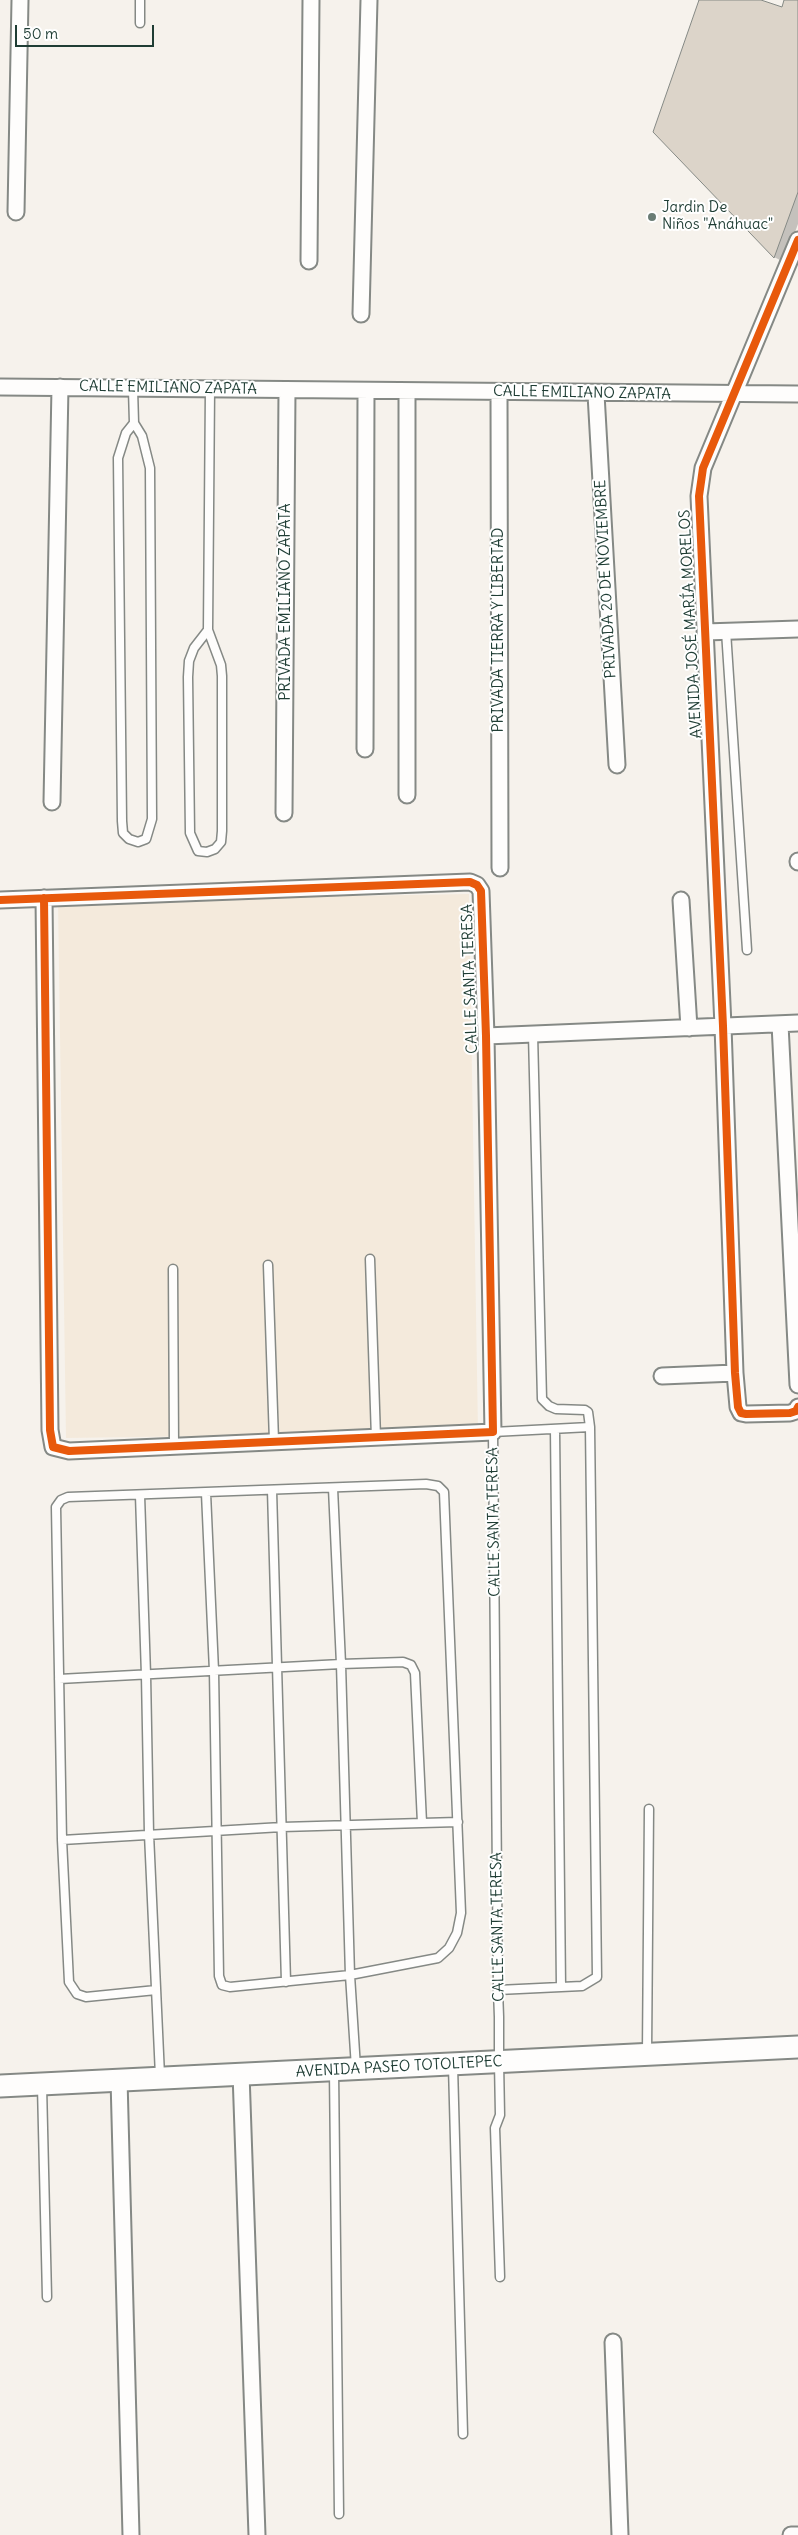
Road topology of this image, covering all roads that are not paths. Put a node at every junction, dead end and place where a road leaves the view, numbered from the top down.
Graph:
1 (20, 0) edge
2 (140, 0) edge
3 (311, 0) edge
4 (369, 0) edge
5 (140, 23) dead end
6 (16, 212) dead end
7 (798, 240) edge
8 (309, 261) dead end
9 (361, 314) dead end
10 (0, 387) edge
11 (60, 387) junction
12 (133, 389) junction
13 (210, 389) junction
14 (287, 390) junction
15 (366, 391) junction
16 (408, 391) junction
17 (499, 392) junction
18 (596, 394) junction
19 (798, 394) edge
20 (732, 395) junction
21 (134, 423) junction
22 (798, 629) edge
23 (208, 630) junction
24 (726, 631) junction
25 (705, 632) junction
26 (364, 749) dead end
27 (617, 765) dead end
28 (407, 795) dead end
29 (52, 802) dead end
30 (284, 813) dead end
31 (500, 868) dead end
32 (44, 898) junction
33 (0, 900) edge
34 (682, 900) dead end
35 (747, 950) dead end
36 (798, 1023) edge
37 (780, 1024) junction
38 (723, 1026) junction
39 (689, 1028) junction
40 (533, 1034) junction
41 (486, 1036) junction
42 (370, 1259) dead end
43 (268, 1264) dead end
44 (173, 1270) dead end
45 (735, 1374) junction
46 (662, 1376) dead end
47 (798, 1386) edge
48 (797, 1409) edge
49 (590, 1427) junction
50 (555, 1429) junction
51 (493, 1432) junction
52 (376, 1438) junction
53 (274, 1441) junction
54 (174, 1446) junction
55 (333, 1488) junction
56 (272, 1490) junction
57 (206, 1493) junction
58 (140, 1496) junction
59 (341, 1664) junction
60 (278, 1668) junction
61 (214, 1671) junction
62 (146, 1675) junction
63 (60, 1679) junction
64 (649, 1808) dead end
65 (458, 1822) junction
66 (422, 1823) junction
67 (345, 1826) junction
68 (282, 1827) junction
69 (216, 1830) junction
70 (149, 1834) junction
71 (62, 1840) junction
72 (350, 1975) junction
73 (286, 1982) junction
74 (561, 1987) junction
75 (156, 1990) junction
76 (498, 1990) junction
77 (798, 2047) edge
78 (648, 2055) junction
79 (499, 2062) junction
80 (452, 2064) junction
81 (356, 2068) junction
82 (334, 2069) junction
83 (241, 2073) junction
84 (160, 2077) junction
85 (119, 2079) junction
86 (42, 2084) junction
87 (0, 2086) edge
88 (500, 2277) dead end
89 (47, 2297) dead end
90 (613, 2342) dead end
91 (463, 2434) dead end
92 (339, 2514) dead end
93 (131, 2535) edge
94 (257, 2535) edge
95 (620, 2535) edge
96 (791, 2535) edge
97 (798, 2535) edge

1 - 6 street
2 - 5 lane
3 - 8 street
4 - 9 street
7 - 20 street, AVENIDA JOSÉ MARÍA MORELOS
10 - 11 street, CALLE EMILIANO ZAPATA
11 - 12 street, CALLE EMILIANO ZAPATA
11 - 29 street
12 - 13 street, CALLE EMILIANO ZAPATA
12 - 21 lane
13 - 14 street, CALLE EMILIANO ZAPATA
13 - 23 lane
14 - 15 street, CALLE EMILIANO ZAPATA
14 - 30 street, PRIVADA EMILIANO ZAPATA
15 - 16 street, CALLE EMILIANO ZAPATA
15 - 26 street
16 - 17 street, CALLE EMILIANO ZAPATA
16 - 28 street
17 - 18 street, CALLE EMILIANO ZAPATA
17 - 31 street, PRIVADA TIERRA Y LIBERTAD
18 - 20 street, CALLE EMILIANO ZAPATA
18 - 27 street, PRIVADA 20 DE NOVIEMBRE
19 - 20 street, CALLE EMILIANO ZAPATA
20 - 25 street, AVENIDA JOSÉ MARÍA MORELOS
21 - 21 lane
22 - 24 street
23 - 23 lane
24 - 25 street
24 - 35 lane
25 - 38 street, AVENIDA JOSÉ MARÍA MORELOS
32 - 33 street, CALLE SANTA TERESA
32 - 41 street, CALLE SANTA TERESA
32 - 54 street
34 - 39 street
36 - 37 street
37 - 38 street
37 - 47 street
38 - 39 street
38 - 45 street, AVENIDA JOSÉ MARÍA MORELOS
39 - 40 street
40 - 41 street
40 - 49 lane
41 - 51 street, CALLE SANTA TERESA
42 - 52 lane
43 - 53 lane
44 - 54 lane
45 - 46 street
45 - 48 street, AVENIDA JOSÉ MARÍA MORELOS
49 - 50 lane
49 - 74 lane
50 - 51 lane
50 - 74 lane
51 - 52 street
51 - 76 lane, CALLE SANTA TERESA
52 - 53 street
53 - 54 street
55 - 56 lane
55 - 59 lane
55 - 65 lane
56 - 57 lane
56 - 60 lane
57 - 58 lane
57 - 61 lane
58 - 62 lane
58 - 63 lane
59 - 60 lane
59 - 66 lane
59 - 67 lane
60 - 61 lane
60 - 68 lane
61 - 62 lane
61 - 69 lane
62 - 63 lane
62 - 70 lane
63 - 71 lane
64 - 78 lane
65 - 66 lane
65 - 72 lane
66 - 67 lane
67 - 68 lane
67 - 72 lane
68 - 69 lane
68 - 73 lane
69 - 70 lane
69 - 73 lane
70 - 71 lane
70 - 75 lane
71 - 75 lane
72 - 73 lane
72 - 81 lane
74 - 76 lane
75 - 84 lane
76 - 79 lane, CALLE SANTA TERESA
77 - 78 main road, AVENIDA PASEO TOTOLTEPEC
78 - 79 main road, AVENIDA PASEO TOTOLTEPEC
79 - 80 main road, AVENIDA PASEO TOTOLTEPEC
79 - 88 lane, CALLE SANTA TERESA
80 - 81 main road, AVENIDA PASEO TOTOLTEPEC
80 - 91 lane
81 - 82 main road, AVENIDA PASEO TOTOLTEPEC
82 - 83 main road, AVENIDA PASEO TOTOLTEPEC
82 - 92 lane
83 - 84 main road, AVENIDA PASEO TOTOLTEPEC
83 - 94 street
84 - 85 main road, AVENIDA PASEO TOTOLTEPEC
85 - 86 main road, AVENIDA PASEO TOTOLTEPEC
85 - 93 street
86 - 87 main road, AVENIDA PASEO TOTOLTEPEC
86 - 89 lane
90 - 95 street
96 - 97 street

